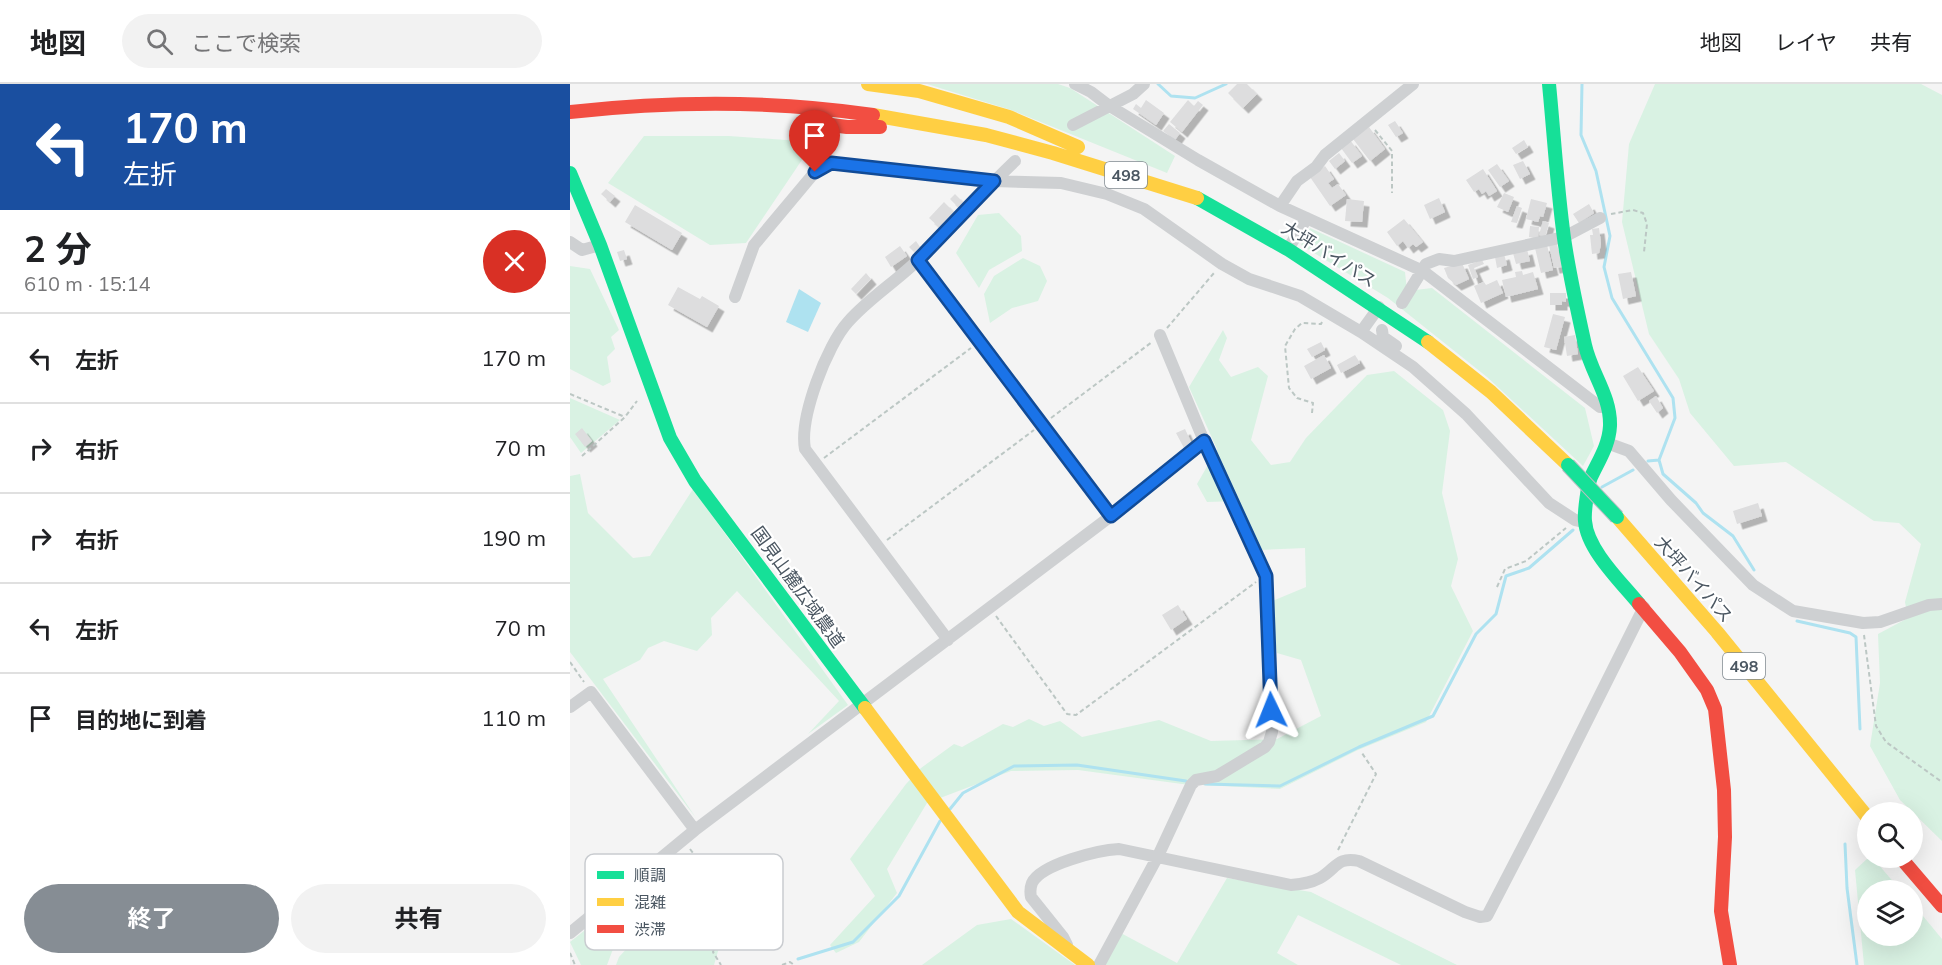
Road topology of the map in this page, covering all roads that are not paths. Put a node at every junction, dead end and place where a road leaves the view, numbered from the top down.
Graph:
1 (868, 84) edge
2 (1075, 84) edge
3 (1144, 84) edge
4 (1413, 84) edge
5 (1549, 84) edge
6 (1108, 105) junction
7 (570, 112) edge
8 (1073, 125) dead end
9 (570, 126) edge
10 (948, 128) junction
11 (1015, 161) dead end
12 (570, 173) edge
13 (994, 181) junction
14 (1206, 202) junction
15 (1280, 206) junction
16 (1307, 218) junction
17 (1600, 218) dead end
18 (1564, 237) junction
19 (570, 242) edge
20 (600, 244) junction
21 (1288, 249) junction
22 (918, 260) junction
23 (1424, 271) junction
24 (735, 297) dead end
25 (1402, 303) dead end
26 (1379, 307) junction
27 (1382, 330) dead end
28 (1361, 332) junction
29 (1160, 335) road end
30 (1413, 367) junction
31 (1608, 406) junction
32 (1204, 441) junction
33 (1607, 443) junction
34 (1111, 516) junction
35 (1580, 521) junction
36 (1942, 604) edge
37 (1644, 607) junction
38 (948, 640) junction
39 (862, 705) junction
40 (570, 707) edge
41 (1857, 804) edge
42 (695, 830) junction
43 (666, 854) edge
44 (1158, 856) junction
45 (1910, 868) edge
46 (1942, 906) edge
47 (585, 921) edge
48 (570, 933) edge
49 (1071, 954) junction
50 (1088, 965) edge
51 (1099, 965) edge
52 (1730, 965) edge

1 - 14 main road
2 - 6 street
3 - 6 street
4 - 15 street
5 - 18 main road
6 - 8 street
6 - 15 street
7 - 10 main road, 大坪バイパス / 498
9 - 10 main road
10 - 14 main road, 大坪バイパス / 498
11 - 13 street
12 - 20 main road, 国見山麓広域農道
13 - 22 street
13 - 24 street
13 - 28 street
14 - 21 main road, 大坪バイパス / 498
15 - 16 street
16 - 21 street
16 - 23 street
17 - 18 street
18 - 23 street
18 - 31 main road
19 - 20 street
20 - 39 main road, 国見山麓広域農道
21 - 26 main road, 大坪バイパス / 498
22 - 34 street
22 - 38 street
23 - 25 street
23 - 31 street
26 - 28 street
26 - 41 main road, 大坪バイパス / 498, bridge
27 - 30 street
28 - 30 street
29 - 32 street
30 - 35 street
31 - 33 main road
32 - 34 street
32 - 44 street
33 - 35 main road
33 - 36 street
34 - 38 street
35 - 37 main road
37 - 44 street
37 - 52 main road
38 - 39 street
39 - 42 street
39 - 49 main road, 国見山麓広域農道
40 - 42 street
42 - 43 street
44 - 49 street
44 - 51 street
45 - 46 main road
47 - 48 street
49 - 50 main road, 国見山麓広域農道

